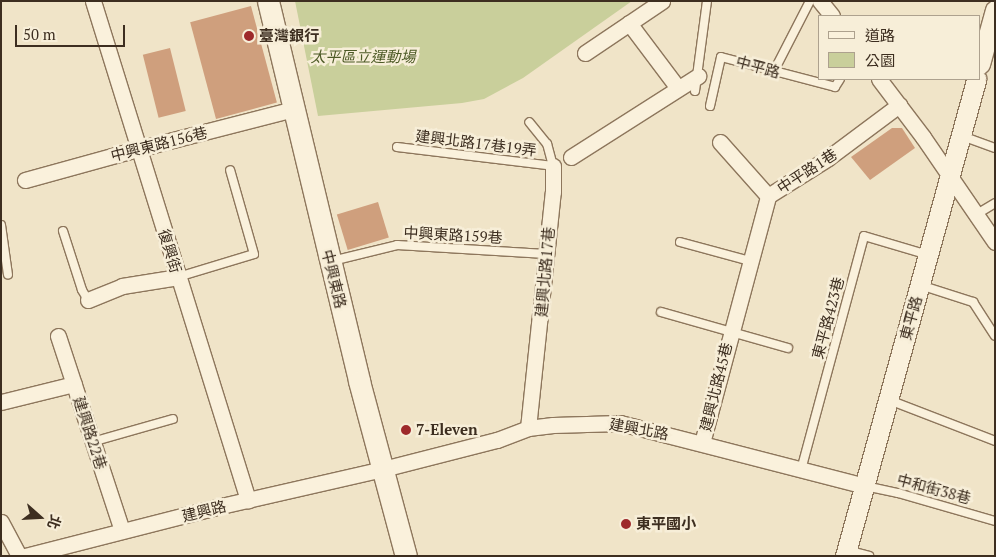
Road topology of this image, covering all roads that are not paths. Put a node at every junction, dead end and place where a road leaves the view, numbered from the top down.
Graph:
1 (93, 1) edge
2 (268, 1) edge
3 (662, 1) edge
4 (707, 1) edge
5 (810, 1) edge
6 (820, 1) edge
7 (995, 10) edge
8 (831, 15) edge
9 (629, 24) junction
10 (585, 53) dead end
11 (981, 60) edge
12 (774, 71) junction
13 (698, 76) junction
14 (839, 80) edge
15 (879, 80) edge
16 (976, 80) edge
17 (678, 88) junction
18 (695, 91) dead end
19 (710, 106) dead end
20 (899, 106) junction
21 (293, 109) junction
22 (529, 122) dead end
23 (960, 135) junction
24 (720, 142) dead end
25 (396, 147) dead end
26 (995, 148) edge
27 (139, 150) junction
28 (571, 157) dead end
29 (553, 166) junction
30 (230, 170) dead end
31 (949, 174) junction
32 (25, 180) dead end
33 (768, 196) junction
34 (995, 203) edge
35 (977, 214) junction
36 (1, 225) edge
37 (63, 231) dead end
38 (680, 242) dead end
39 (995, 242) edge
40 (546, 254) junction
41 (928, 255) junction
42 (750, 261) junction
43 (330, 262) junction
44 (8, 275) dead end
45 (178, 277) junction
46 (920, 284) junction
47 (88, 300) joint
48 (661, 312) dead end
49 (730, 332) junction
50 (58, 336) dead end
51 (995, 336) edge
52 (788, 348) dead end
53 (74, 384) junction
54 (889, 400) junction
55 (1, 402) edge
56 (173, 420) dead end
57 (528, 428) junction
58 (995, 441) edge
59 (92, 442) junction
60 (702, 443) junction
61 (383, 469) junction
62 (801, 470) junction
63 (865, 486) junction
64 (248, 500) junction
65 (995, 520) edge
66 (1, 522) edge
67 (122, 531) junction
68 (846, 553) edge
69 (19, 556) edge
70 (25, 556) edge
71 (406, 556) edge
72 (869, 556) edge

1 - 27 street, 復興街
2 - 21 main road, 中興東路
3 - 9 street
4 - 13 lane
5 - 12 lane
6 - 8 street
7 - 11 street
9 - 10 street
9 - 17 street
12 - 14 lane, 中平路
12 - 19 lane, 中平路
13 - 17 street
13 - 18 lane
15 - 20 street
16 - 23 street, 東平路
17 - 28 street
20 - 31 street
20 - 33 street, 中平路1巷
21 - 27 street, 中興東路156巷
21 - 43 main road, 中興東路
22 - 29 lane, 建興北路17巷
23 - 26 lane
23 - 31 street, 東平路
24 - 33 street
25 - 29 lane, 建興北路17巷19弄
27 - 32 street, 中興東路156巷
27 - 45 street, 復興街
29 - 40 street, 建興北路17巷
30 - 45 lane
31 - 35 street
31 - 41 street, 東平路
33 - 42 street, 中平路1巷
34 - 35 lane
35 - 39 street
36 - 44 lane
37 - 47 lane
38 - 42 lane
40 - 43 lane, 中興東路159巷
40 - 57 street, 建興北路17巷
41 - 46 street, 東平路
41 - 62 lane, 東平路423巷
42 - 49 street, 建興北路45巷
43 - 61 main road, 中興東路
45 - 47 street
45 - 64 street, 復興街
46 - 51 lane
46 - 54 street, 東平路
48 - 49 lane, 建興北路45巷
49 - 52 lane, 建興北路45巷
49 - 60 street, 建興北路45巷
50 - 53 street, 建興路22巷
53 - 55 street
53 - 59 street, 建興路22巷
54 - 58 lane
54 - 63 street, 東平路
56 - 59 lane
57 - 60 street, 建興北路
57 - 61 street, 建興北路
59 - 67 street, 建興路22巷
60 - 62 street, 建興北路
61 - 64 street, 建興路
61 - 71 main road, 中興東路
62 - 63 street, 建興北路
63 - 65 lane, 中和街38巷
63 - 68 street, 東平路
64 - 67 street, 建興路
66 - 69 street
67 - 70 street, 建興路
68 - 72 lane

